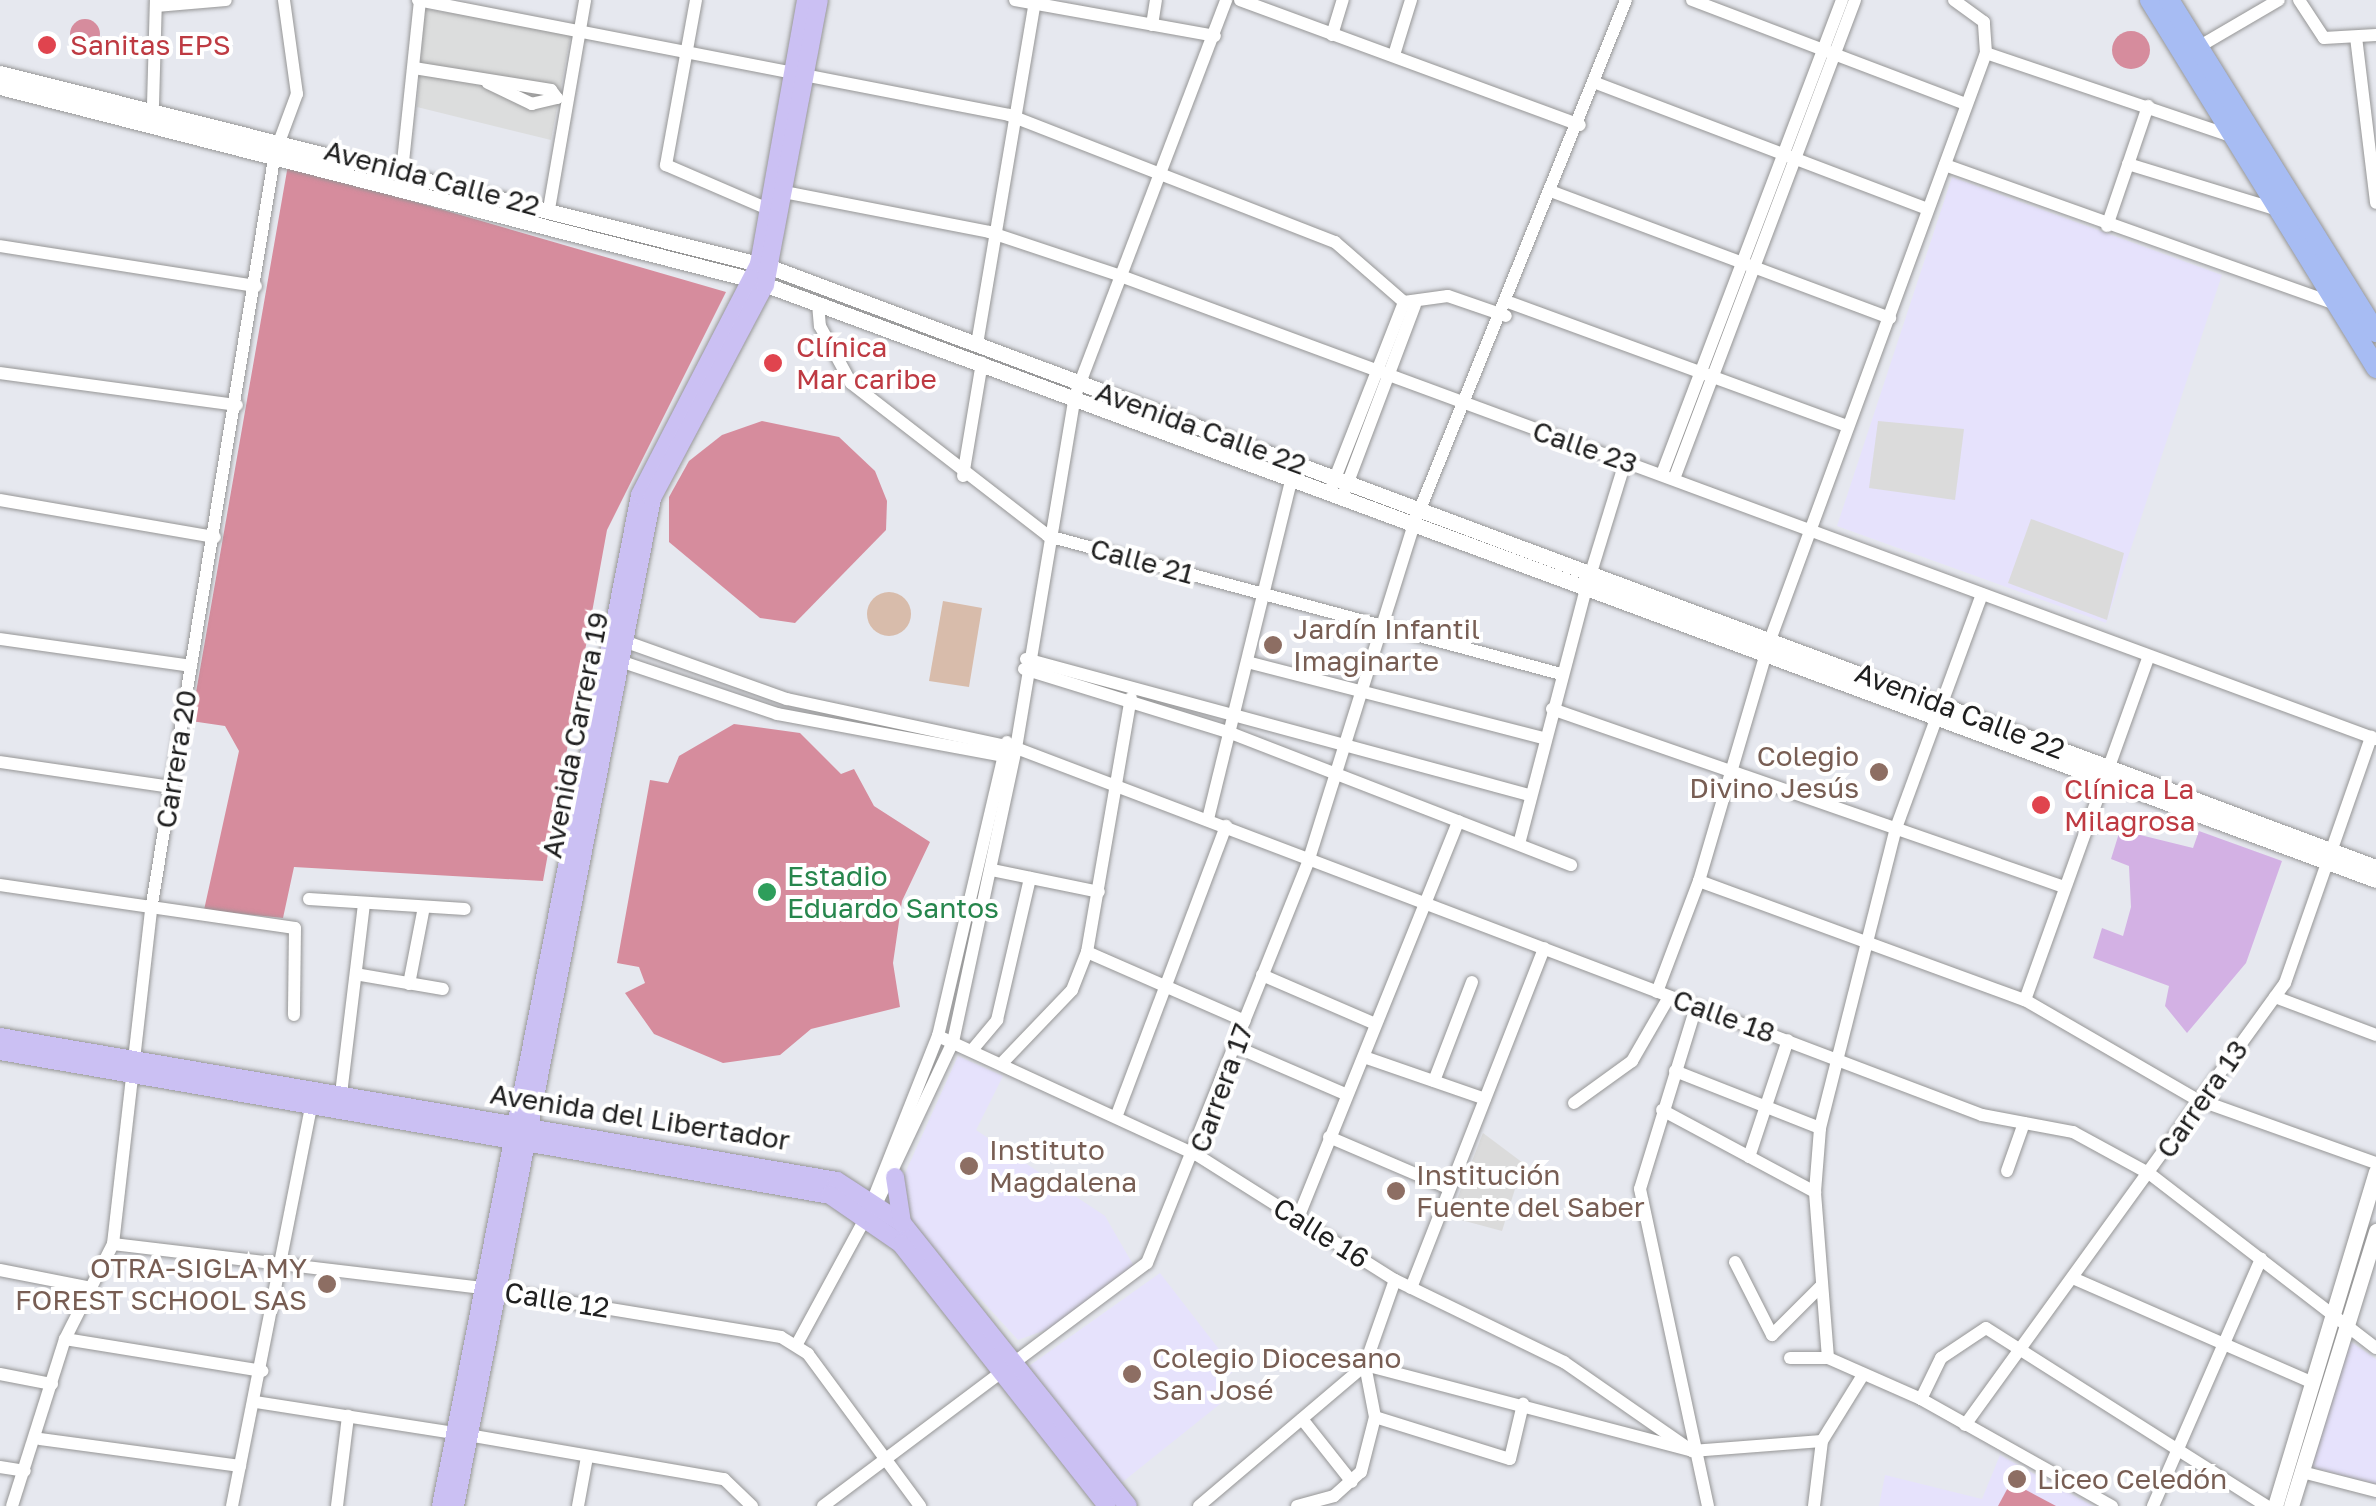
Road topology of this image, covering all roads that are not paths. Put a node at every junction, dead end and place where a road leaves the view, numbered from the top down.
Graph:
1 (226, 0) edge
2 (284, 0) edge
3 (420, 0) edge
4 (585, 0) edge
5 (696, 0) edge
6 (806, 0) edge
7 (819, 0) edge
8 (1015, 0) edge
9 (1156, 0) edge
10 (1226, 0) edge
11 (1240, 0) edge
12 (1342, 0) edge
13 (1411, 0) edge
14 (1626, 0) edge
15 (1692, 0) edge
16 (1842, 0) edge
17 (1855, 0) edge
18 (1954, 0) edge
19 (2150, 0) edge
20 (2169, 0) edge
21 (2279, 0) edge
22 (2299, 0) edge
23 (1034, 2) edge
24 (156, 3) edge
25 (1152, 25) junction
26 (580, 29) junction
27 (1332, 34) junction
28 (2376, 35) edge
29 (1215, 36) junction
30 (2356, 37) junction
31 (686, 51) junction
32 (1829, 51) junction
33 (2192, 51) junction
34 (1986, 52) junction
35 (1394, 54) junction
36 (414, 68) junction
37 (0, 73) edge
38 (799, 74) junction
39 (488, 83) dead end
40 (1596, 83) junction
41 (0, 86) edge
42 (1966, 104) junction
43 (153, 106) junction
44 (2148, 106) junction
45 (1009, 115) junction
46 (1580, 125) junction
47 (2234, 137) junction
48 (278, 146) junction
49 (1789, 154) junction
50 (1945, 164) junction
51 (2128, 164) junction
52 (402, 178) junction
53 (1162, 179) junction
54 (784, 192) junction
55 (1554, 192) junction
56 (2374, 203) edge
57 (549, 209) junction
58 (768, 209) junction
59 (1928, 210) junction
60 (2278, 210) junction
61 (2107, 226) junction
62 (989, 232) junction
63 (0, 246) edge
64 (1748, 263) junction
65 (762, 274) junction
66 (1118, 275) junction
67 (256, 286) junction
68 (1410, 303) junction
69 (818, 304) junction
70 (2336, 304) junction
71 (1508, 309) junction
72 (1890, 318) junction
73 (2376, 332) edge
74 (977, 344) junction
75 (982, 363) junction
76 (2376, 368) edge
77 (1709, 371) junction
78 (0, 373) edge
79 (1384, 373) junction
80 (1077, 390) junction
81 (237, 406) junction
82 (1469, 406) junction
83 (1848, 426) junction
84 (1625, 462) junction
85 (962, 476) junction
86 (1668, 476) junction
87 (1292, 478) junction
88 (1339, 488) junction
89 (0, 500) edge
90 (1420, 518) junction
91 (1809, 530) junction
92 (1048, 536) junction
93 (214, 537) junction
94 (1588, 583) junction
95 (1264, 594) junction
96 (1982, 594) junction
97 (1383, 628) junction
98 (616, 638) junction
99 (0, 639) edge
100 (1768, 646) junction
101 (611, 657) junction
102 (2148, 658) junction
103 (1247, 662) junction
104 (1025, 664) junction
105 (191, 666) junction
106 (1562, 674) junction
107 (1362, 692) junction
108 (1132, 696) junction
109 (1552, 708) junction
110 (1937, 709) junction
111 (1233, 716) junction
112 (1228, 732) junction
113 (1544, 738) junction
114 (2373, 738) edge
115 (1010, 748) junction
116 (1347, 748) junction
117 (0, 762) edge
118 (1732, 771) junction
119 (2106, 772) junction
120 (1338, 777) junction
121 (172, 788) junction
122 (1114, 788) junction
123 (1529, 796) junction
124 (1208, 819) junction
125 (1458, 821) junction
126 (1226, 826) junction
127 (1896, 828) junction
128 (1520, 844) junction
129 (2328, 856) junction
130 (1309, 859) junction
131 (1572, 865) dead end
132 (2376, 867) edge
133 (992, 870) junction
134 (1030, 878) junction
135 (2376, 880) edge
136 (1700, 882) junction
137 (0, 886) edge
138 (2064, 887) junction
139 (1099, 892) junction
140 (309, 899) dead end
141 (1425, 902) junction
142 (364, 904) junction
143 (424, 907) junction
144 (465, 909) dead end
145 (150, 910) junction
146 (1863, 938) junction
147 (1544, 948) junction
148 (1087, 952) junction
149 (361, 975) junction
150 (1262, 976) junction
151 (1472, 982) dead end
152 (409, 984) junction
153 (443, 988) dead end
154 (1171, 988) junction
155 (1663, 994) junction
156 (2275, 996) junction
157 (2024, 1000) junction
158 (1696, 1007) junction
159 (294, 1015) dead end
160 (1245, 1021) junction
161 (1375, 1024) junction
162 (2376, 1035) edge
163 (938, 1036) junction
164 (0, 1037) edge
165 (1788, 1040) junction
166 (953, 1042) junction
167 (1234, 1046) junction
168 (973, 1049) junction
169 (0, 1051) edge
170 (1364, 1057) junction
171 (1834, 1059) junction
172 (1004, 1060) junction
173 (128, 1064) junction
174 (1675, 1071) junction
175 (1434, 1081) junction
176 (340, 1094) junction
177 (1347, 1095) junction
178 (2196, 1099) junction
179 (1485, 1100) junction
180 (312, 1103) junction
181 (1574, 1103) dead end
182 (1764, 1107) junction
183 (1662, 1110) junction
184 (1118, 1112) junction
185 (2024, 1123) junction
186 (1820, 1128) junction
187 (519, 1133) junction
188 (1329, 1137) junction
189 (1197, 1155) junction
190 (1749, 1157) junction
191 (2376, 1162) edge
192 (2007, 1171) dead end
193 (2376, 1172) edge
194 (2150, 1174) junction
195 (895, 1177) junction
196 (1448, 1188) junction
197 (1815, 1192) junction
198 (872, 1206) junction
199 (1298, 1218) junction
200 (902, 1223) junction
201 (2376, 1231) edge
202 (113, 1244) junction
203 (2261, 1258) junction
204 (1736, 1262) dead end
205 (286, 1263) junction
206 (0, 1270) edge
207 (2075, 1279) junction
208 (1396, 1280) junction
209 (1820, 1286) junction
210 (88, 1288) junction
211 (1411, 1288) junction
212 (488, 1289) junction
213 (2339, 1323) junction
214 (66, 1339) junction
215 (798, 1344) junction
216 (2222, 1345) junction
217 (2376, 1348) edge
218 (2022, 1351) junction
219 (1790, 1358) dead end
220 (1828, 1358) junction
221 (1365, 1365) junction
222 (1008, 1367) junction
223 (262, 1371) junction
224 (0, 1374) edge
225 (1863, 1376) junction
226 (2313, 1383) junction
227 (52, 1384) junction
228 (1921, 1400) junction
229 (256, 1402) junction
230 (1523, 1404) junction
231 (348, 1416) junction
232 (1375, 1417) junction
233 (1302, 1419) junction
234 (1965, 1425) junction
235 (462, 1434) junction
236 (40, 1439) junction
237 (1822, 1440) junction
238 (2178, 1447) junction
239 (1692, 1451) junction
240 (588, 1457) junction
241 (885, 1460) junction
242 (240, 1466) junction
243 (0, 1467) edge
244 (26, 1472) junction
245 (2302, 1472) junction
246 (1352, 1482) junction
247 (2376, 1491) edge
248 (12, 1506) edge
249 (232, 1506) edge
250 (338, 1506) edge
251 (441, 1506) edge
252 (455, 1506) edge
253 (578, 1506) edge
254 (752, 1506) edge
255 (823, 1506) edge
256 (920, 1506) edge
257 (1106, 1506) edge
258 (1128, 1506) edge
259 (1200, 1506) edge
260 (1297, 1506) edge
261 (1708, 1506) edge
262 (1814, 1506) edge
263 (2112, 1506) edge
264 (2153, 1506) edge
265 (2266, 1506) edge
266 (2274, 1506) edge
267 (2291, 1506) edge

1 - 24 street
2 - 48 street, Carrera 20
3 - 26 street
3 - 36 street
4 - 26 street
5 - 31 street
6 - 38 main road, Avenida Carrera 19
7 - 38 main road, Avenida Carrera 19
8 - 23 street
9 - 25 street
10 - 29 street
11 - 27 street
12 - 27 street
13 - 35 street
14 - 40 street, Carrera 17
15 - 32 street
16 - 32 street
17 - 32 street
18 - 34 street
19 - 33 main road
20 - 33 main road
21 - 33 street
22 - 30 street
23 - 25 street
23 - 45 street
24 - 43 street
25 - 29 street
26 - 31 street
26 - 57 street
27 - 35 street
28 - 30 street
29 - 53 street
30 - 56 street
31 - 38 street
31 - 58 street
32 - 42 street
32 - 49 street
33 - 47 main road
33 - 73 main road
34 - 42 street
34 - 44 street
35 - 46 street
36 - 39 street
36 - 52 street
37 - 43 street, Avenida Calle 22
38 - 45 street
38 - 54 main road, Avenida Carrera 19
38 - 58 main road, Avenida Carrera 19
40 - 46 street, Carrera 17
40 - 49 street
41 - 48 street, Avenida Calle 22
42 - 50 street
43 - 48 street, Avenida Calle 22
44 - 47 street
44 - 51 street
45 - 53 street
45 - 62 street
46 - 55 street, Carrera 17
47 - 60 main road
48 - 52 street, Avenida Calle 22
48 - 67 street, Carrera 20
49 - 59 street
49 - 64 street
50 - 59 street
50 - 61 street
51 - 60 street
51 - 61 street
52 - 57 street, Avenida Calle 22
52 - 65 street, Avenida Calle 22
53 - 66 street
53 - 68 street
54 - 62 street, Calle 23
54 - 65 main road, Avenida Carrera 19
55 - 64 street
55 - 71 street, Carrera 17
57 - 65 street, Avenida Calle 22
58 - 65 main road, Avenida Carrera 19
59 - 72 street
60 - 70 main road
61 - 70 street
62 - 66 street, Calle 23
62 - 74 street
63 - 67 street
64 - 72 street
64 - 77 street
65 - 69 street, Avenida Calle 22
65 - 74 street, Avenida Calle 22
65 - 98 main road, Avenida Carrera 19
66 - 79 street, Calle 23
66 - 80 street
67 - 81 street, Carrera 20
68 - 71 street
68 - 79 street
69 - 75 street, Avenida Calle 22
69 - 85 street, Calle 21
70 - 76 main road
71 - 77 street
71 - 82 street, Carrera 17
72 - 83 street
74 - 80 street, Avenida Calle 22
75 - 80 street, Avenida Calle 22
75 - 85 street
77 - 83 street
77 - 86 street
78 - 81 street
79 - 82 street, Calle 23
79 - 88 street
80 - 87 street, Avenida Calle 22
80 - 88 street, Avenida Calle 22
80 - 92 street
81 - 93 street, Carrera 20
82 - 84 street, Calle 23
82 - 90 street, Carrera 17
83 - 91 street
84 - 86 street, Calle 23
84 - 94 street
85 - 92 street, Calle 21
86 - 91 street, Calle 23
87 - 88 street, Avenida Calle 22
87 - 95 street
88 - 90 street, Avenida Calle 22
89 - 93 street
90 - 94 street, Avenida Calle 22
90 - 97 street, Carrera 17
91 - 96 street, Calle 23
91 - 100 street
92 - 95 street, Calle 21
92 - 104 street
93 - 105 street, Carrera 20
94 - 100 street, Avenida Calle 22
94 - 106 street
95 - 97 street, Calle 21
95 - 103 street
96 - 102 street, Calle 23
96 - 110 street
97 - 106 street, Calle 21
97 - 107 street, Carrera 17
98 - 101 main road, Avenida Carrera 19
98 - 115 street, Calle 18
99 - 105 street
100 - 110 street, Avenida Calle 22
100 - 118 street
101 - 115 street, Calle 18
101 - 187 main road, Avenida Carrera 19
102 - 114 street, Calle 23
102 - 119 street
103 - 107 street
103 - 111 street
104 - 108 street
104 - 115 street
105 - 121 street, Carrera 20
106 - 109 street
107 - 113 street
107 - 116 street, Carrera 17
108 - 111 street
108 - 112 street
108 - 122 street
109 - 113 street
109 - 118 street
110 - 119 street, Avenida Calle 22
110 - 127 street
111 - 112 street
111 - 116 street
112 - 120 street
112 - 124 street
113 - 123 street
114 - 129 street, Carrera 13
115 - 122 street, Calle 18
115 - 133 street
115 - 163 street
116 - 120 street, Carrera 17
116 - 123 street
117 - 121 street
118 - 127 street
118 - 136 street
119 - 129 street, Avenida Calle 22
119 - 138 street
120 - 125 street
120 - 130 street, Carrera 17
121 - 145 street, Carrera 20
122 - 124 street, Calle 18
122 - 139 street
123 - 128 street
124 - 126 street, Calle 18
125 - 128 street
125 - 141 street
126 - 130 street, Calle 18
126 - 154 street
127 - 138 street
127 - 146 street
128 - 131 street
129 - 132 street, Avenida Calle 22
129 - 135 street, Avenida Calle 22
129 - 156 street, Carrera 13
130 - 141 street, Calle 18
130 - 150 street, Carrera 17
133 - 134 street
133 - 166 street
134 - 139 street
134 - 168 street
136 - 146 street
136 - 155 street
137 - 145 street
138 - 157 street
139 - 148 street
140 - 142 street
141 - 147 street, Calle 18
141 - 161 street
142 - 143 street
142 - 149 street
143 - 144 street
143 - 152 street
145 - 159 street
145 - 173 street, Carrera 20
146 - 157 street
146 - 171 street
147 - 155 street, Calle 18
147 - 179 street
148 - 154 street
148 - 172 street
149 - 152 street
149 - 176 street
150 - 160 street, Carrera 17
150 - 161 street
151 - 175 street
152 - 153 street
154 - 160 street
154 - 184 street
155 - 158 street, Calle 18
155 - 181 street
156 - 162 street
156 - 178 street, Carrera 13
157 - 178 street
158 - 165 street, Calle 18
158 - 174 street
160 - 167 street, Carrera 17
161 - 170 street
163 - 166 street, Calle 16
163 - 198 street
164 - 173 main road, Avenida del Libertador
165 - 171 street, Calle 18
165 - 182 street
166 - 168 street, Calle 16
166 - 195 street
167 - 177 street
167 - 189 street, Carrera 17
168 - 172 street, Calle 16
169 - 173 main road, Avenida del Libertador
170 - 175 street
170 - 177 street
171 - 185 street, Calle 18
171 - 186 street
172 - 184 street, Calle 16
173 - 176 main road, Avenida del Libertador
173 - 180 main road, Avenida del Libertador
173 - 202 street, Carrera 20
174 - 182 street
174 - 183 street
175 - 179 street
176 - 187 main road, Avenida del Libertador
177 - 188 street
178 - 191 street
178 - 194 street, Carrera 13
179 - 196 street
180 - 187 main road, Avenida del Libertador
180 - 205 street
182 - 186 street
182 - 190 street
183 - 190 street
183 - 239 street
184 - 189 street, Calle 16
185 - 192 street
185 - 194 street, Calle 18
186 - 197 street
187 - 198 main road, Avenida del Libertador
187 - 212 main road, Avenida Carrera 19
188 - 196 street
188 - 199 street
189 - 199 street, Calle 16
189 - 222 street, Carrera 17
190 - 197 street
193 - 213 street
194 - 203 street, Calle 18
194 - 207 street, Carrera 13
195 - 198 street
195 - 200 main road
196 - 211 street
197 - 209 street
198 - 200 main road, Avenida del Libertador
198 - 215 street
198 - 222 main road, Avenida del Libertador
199 - 208 street, Calle 16
200 - 222 main road, Avenida del Libertador
201 - 213 street
202 - 205 street, Calle 12
202 - 210 street, Carrera 20
203 - 213 street, Calle 18
203 - 216 street
204 - 209 street
205 - 212 street, Calle 12
205 - 223 street
206 - 210 street
207 - 216 street
207 - 218 street, Carrera 13
208 - 211 street, Calle 16
208 - 221 street
209 - 220 street
210 - 214 street, Carrera 20
211 - 239 street, Calle 16
212 - 215 street, Calle 12
212 - 235 main road, Avenida Carrera 19
213 - 217 street, Calle 18
213 - 226 street
213 - 245 street
214 - 223 street
214 - 227 street, Carrera 20
215 - 241 street
216 - 226 street
216 - 238 street
218 - 228 street
218 - 234 street, Carrera 13
218 - 238 street
219 - 220 street
220 - 225 street
221 - 230 street
221 - 232 street
221 - 233 street
222 - 241 street, Carrera 17
222 - 257 main road, Avenida del Libertador
222 - 258 main road, Avenida del Libertador
223 - 229 street
224 - 227 street
225 - 228 street
225 - 237 street
226 - 266 street
227 - 236 street, Carrera 20
228 - 234 street
229 - 231 street
229 - 242 street
230 - 232 street
230 - 239 street
231 - 235 street
231 - 250 street
232 - 246 street
233 - 246 street
233 - 259 street
234 - 263 street
235 - 240 street
235 - 251 main road, Avenida Carrera 19
235 - 252 main road, Avenida Carrera 19
236 - 242 street
236 - 244 street, Carrera 20
237 - 239 street
237 - 262 street
238 - 264 street
238 - 265 street
239 - 261 street
240 - 253 street
240 - 254 street
241 - 255 street, Carrera 17
241 - 256 street
242 - 249 street
243 - 244 street
244 - 248 street, Carrera 20
245 - 247 street
245 - 267 street
246 - 260 street

